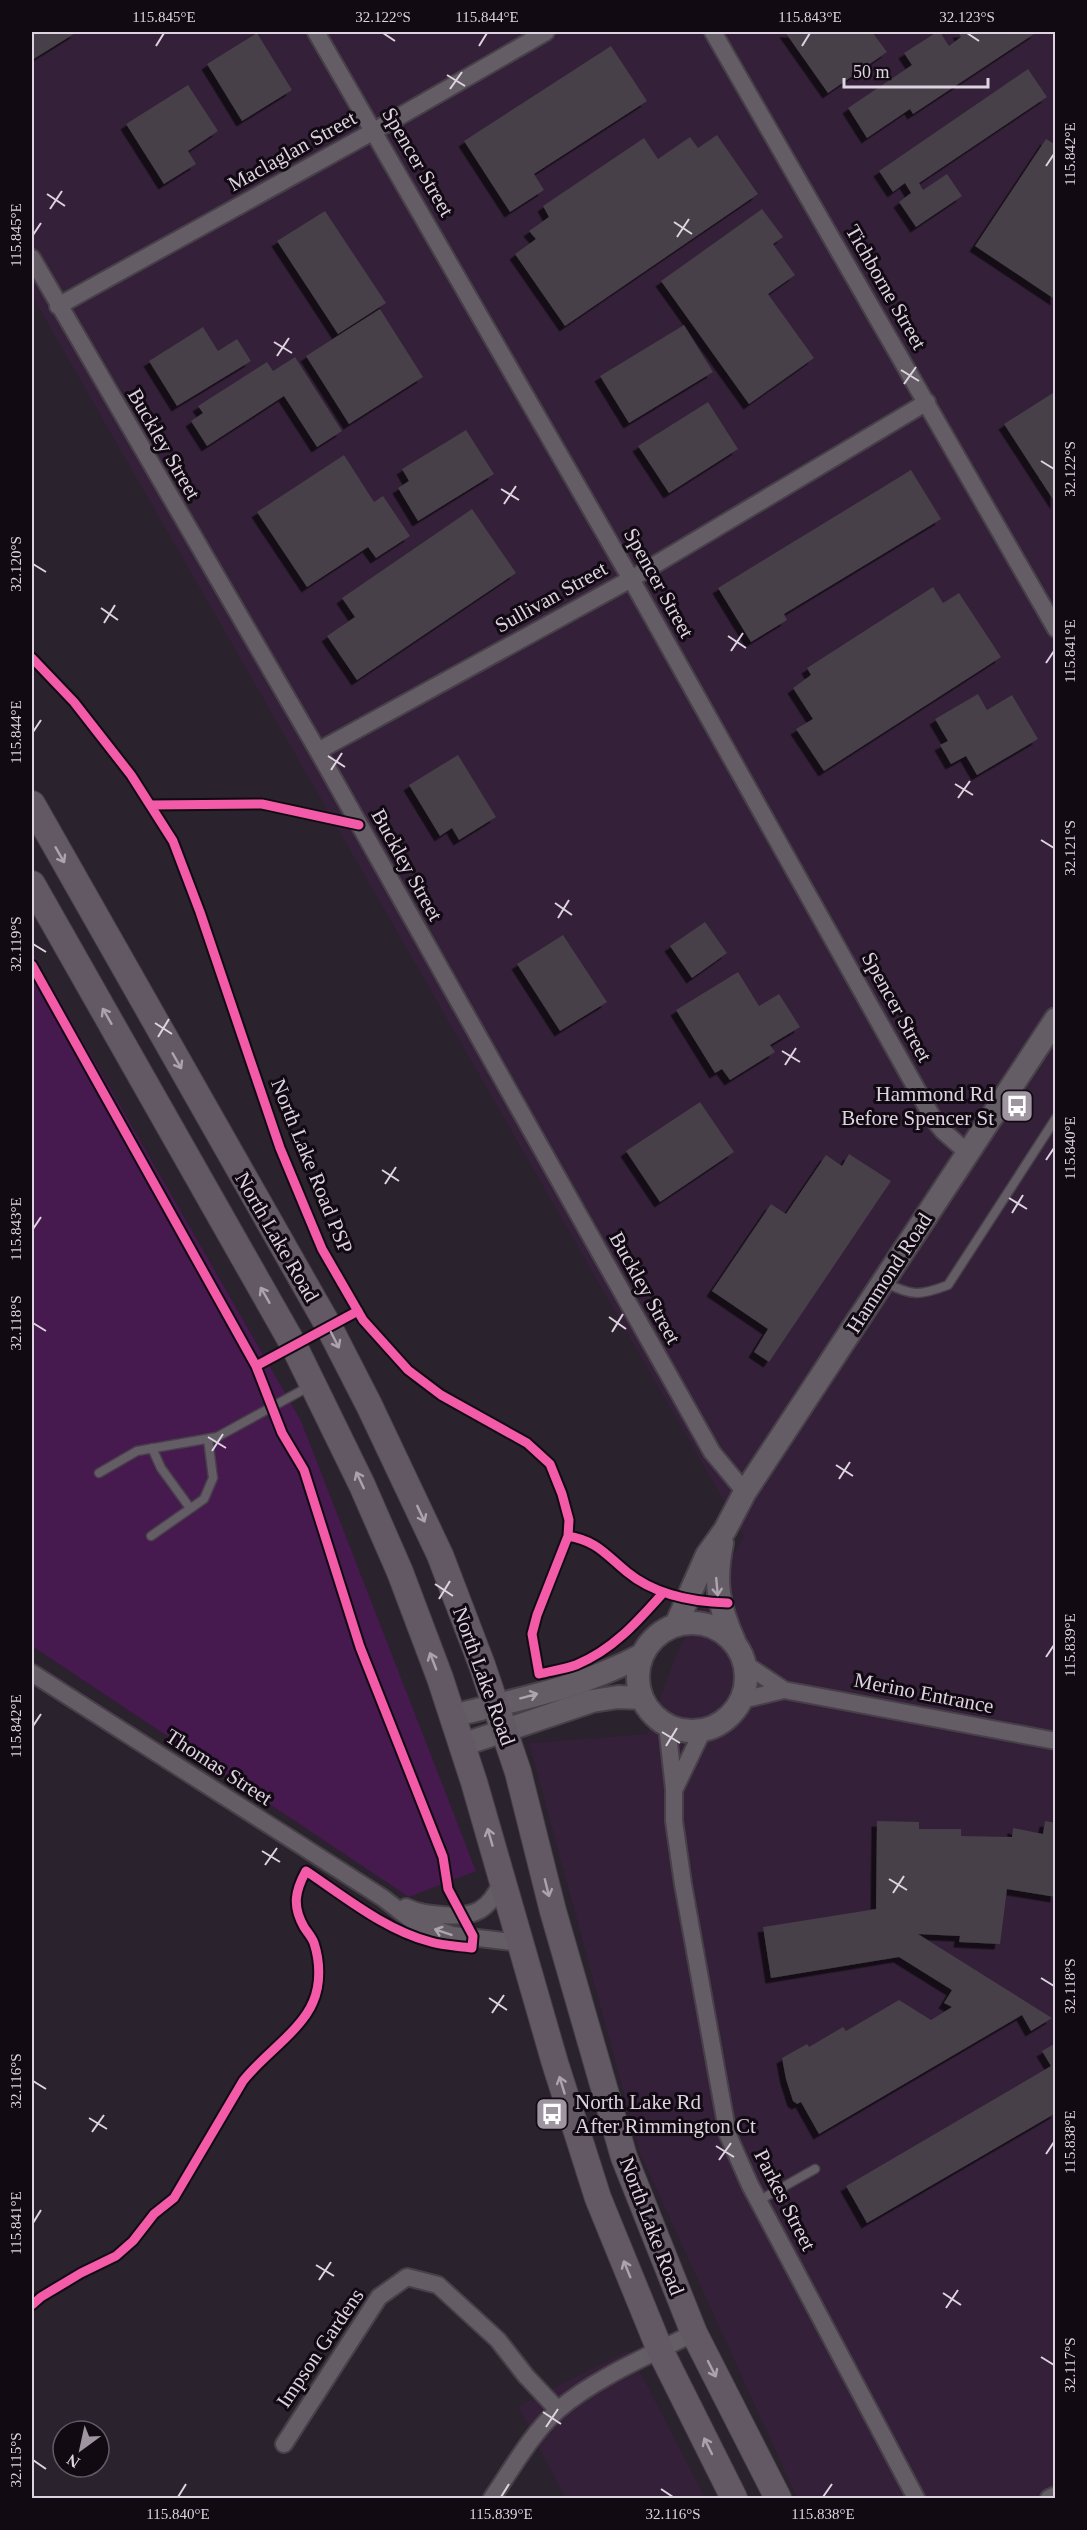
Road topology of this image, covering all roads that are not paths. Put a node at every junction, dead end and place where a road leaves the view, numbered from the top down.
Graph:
1 (316, 32) edge
2 (546, 32) edge
3 (712, 32) edge
4 (374, 131) junction
5 (32, 258) edge
6 (58, 306) junction
7 (927, 402) junction
8 (632, 579) junction
9 (1056, 629) edge
10 (318, 751) junction
11 (32, 804) edge
12 (32, 884) edge
13 (1056, 1019) edge
14 (1056, 1118) edge
15 (968, 1152) junction
16 (883, 1282) junction
17 (313, 1384) junction
18 (208, 1439) junction
19 (152, 1448) junction
20 (99, 1473) dead end
21 (745, 1492) junction
22 (190, 1508) junction
23 (725, 1530) junction
24 (151, 1536) dead end
25 (676, 1624) junction
26 (740, 1654) junction
27 (642, 1655) junction
28 (32, 1673) edge
29 (784, 1690) junction
30 (642, 1698) junction
31 (742, 1700) junction
32 (495, 1705) junction
33 (452, 1716) junction
34 (666, 1725) junction
35 (504, 1730) junction
36 (703, 1730) junction
37 (1056, 1741) edge
38 (462, 1745) junction
39 (674, 1789) junction
40 (503, 1881) junction
41 (383, 1898) junction
42 (521, 1943) junction
43 (815, 2169) dead end
44 (758, 2202) junction
45 (694, 2333) junction
46 (660, 2350) junction
47 (558, 2410) junction
48 (284, 2444) dead end
49 (1056, 2495) edge
50 (492, 2499) edge
51 (734, 2499) edge
52 (777, 2499) edge
53 (916, 2499) edge
54 (1049, 2499) edge

1 - 4 street, Spencer Street
2 - 4 street, Maclaglan Street
3 - 7 street, Tichborne Street
4 - 6 street, Maclaglan Street
4 - 8 street, Spencer Street
5 - 6 street, Buckley Street
6 - 10 street, Buckley Street
7 - 8 street, Sullivan Street
7 - 9 street, Tichborne Street
8 - 10 street, Sullivan Street
8 - 15 street, Spencer Street
10 - 21 street, Buckley Street
11 -> 32 main road, North Lake Road
17 -> 12 main road, North Lake Road
13 - 15 main road, Hammond Road
14 - 16 lane
15 - 16 main road, Hammond Road
16 - 21 main road, Hammond Road
17 - 18 lane
33 -> 17 main road, North Lake Road
18 - 19 lane
18 - 22 lane
19 - 20 lane
19 - 22 lane
21 - 23 main road, Hammond Road
22 - 24 lane
23 - 25 main road, Hammond Road
23 -> 26 main road, Hammond Road
25 - 26 main road
25 - 27 main road
26 - 29 street, Merino Entrance
26 - 31 main road
27 - 30 main road
32 -> 27 main road
28 - 41 street, Thomas Street
29 - 31 street, Merino Entrance
29 - 37 street, Merino Entrance
30 - 34 main road
30 - 35 main road
31 - 36 main road
32 - 33 main road
32 - 35 main road, North Lake Road
33 - 38 main road, North Lake Road
34 - 36 main road
34 - 39 street, Parkes Street
35 - 38 main road
35 -> 45 main road, North Lake Road
36 - 39 street, Parkes Street
40 -> 38 main road, North Lake Road
39 - 44 street, Parkes Street
40 - 41 street, Thomas Street
40 - 42 main road, North Lake Road
42 -> 41 street, Thomas Street
46 -> 42 main road, North Lake Road
43 - 44 lane
44 - 53 street, Parkes Street
45 - 46 street
45 -> 52 main road, North Lake Road
46 - 47 street
51 -> 46 main road, North Lake Road
47 - 48 street, Impson Gardens
47 - 50 street
49 - 54 street

